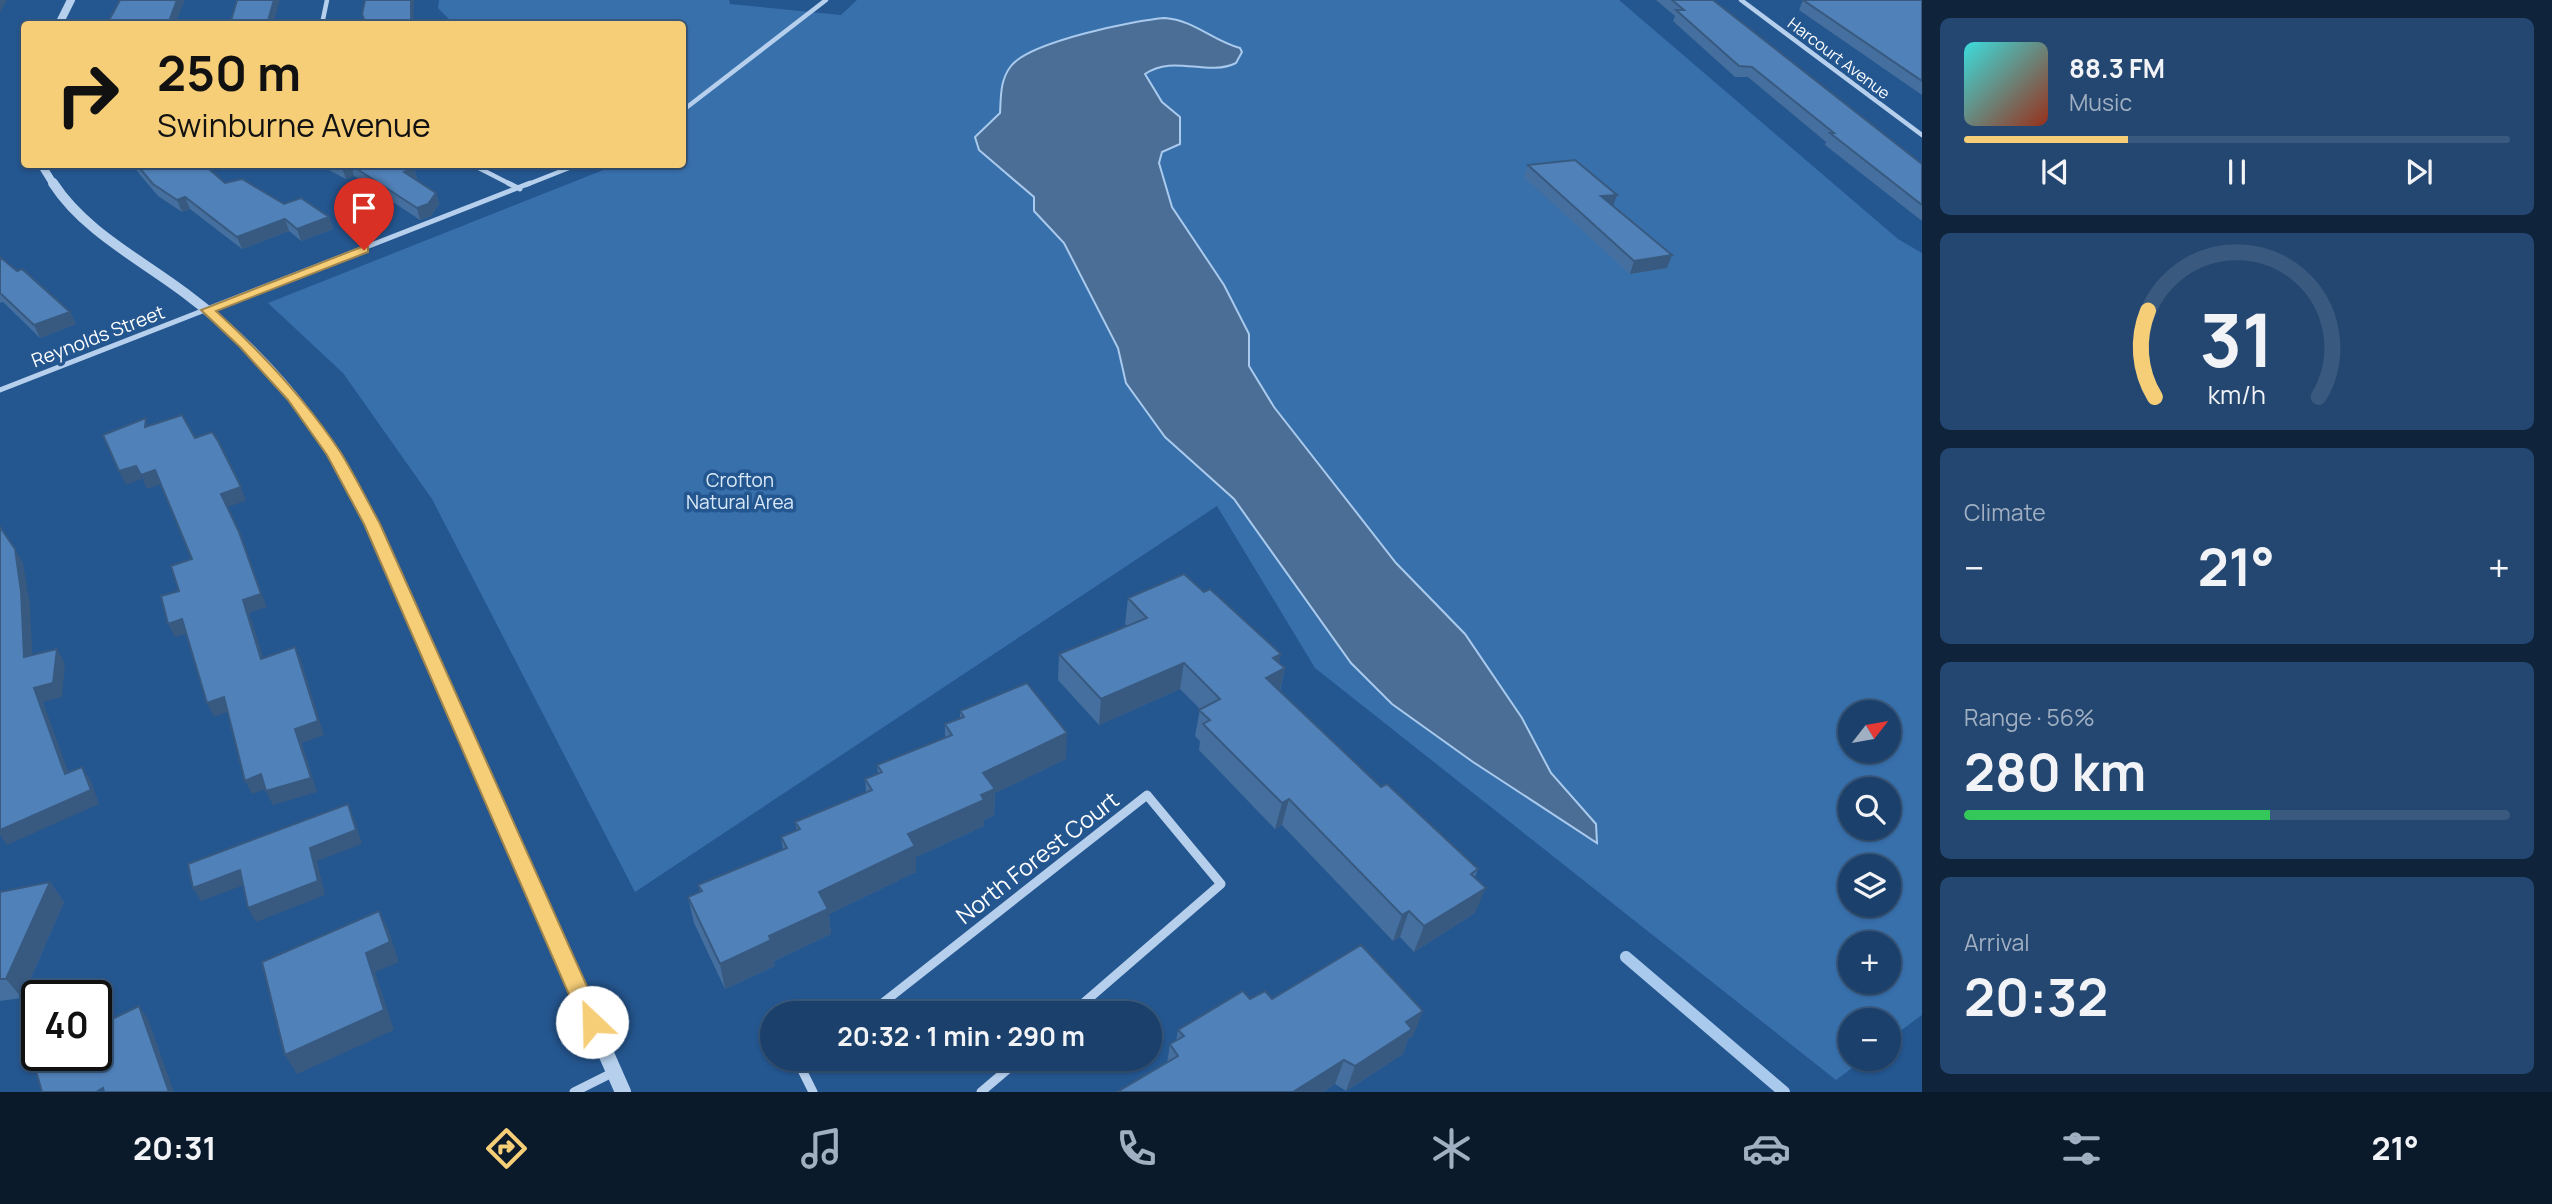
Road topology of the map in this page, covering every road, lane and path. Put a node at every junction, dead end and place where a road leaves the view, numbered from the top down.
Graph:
1 (71, 0) edge
2 (327, 0) edge
3 (826, 0) edge
4 (1741, 0) edge
5 (60, 21) edge
6 (323, 21) edge
7 (686, 108) edge
8 (1922, 128) edge
9 (1913, 129) junction
10 (1922, 135) edge
11 (44, 168) edge
12 (479, 168) edge
13 (570, 168) edge
14 (520, 189) junction
15 (208, 310) junction
16 (0, 390) edge
17 (885, 1001) edge
18 (1086, 1001) edge
19 (802, 1071) edge
20 (1006, 1071) edge
21 (614, 1072) junction
22 (574, 1092) edge
23 (623, 1092) edge
24 (813, 1092) edge
25 (981, 1092) edge

1 - 5 street
2 - 6 street
3 - 7 street
4 - 9 street, Harcourt Avenue
8 - 9 street
9 - 10 street, Harcourt Avenue
11 - 15 street
12 - 14 street
13 - 14 street, Reynolds Street
14 - 15 street, Reynolds Street
15 - 16 street, Reynolds Street
15 - 21 street
17 - 18 street, North Forest Court
19 - 24 street
20 - 25 street
21 - 22 street
21 - 23 street

